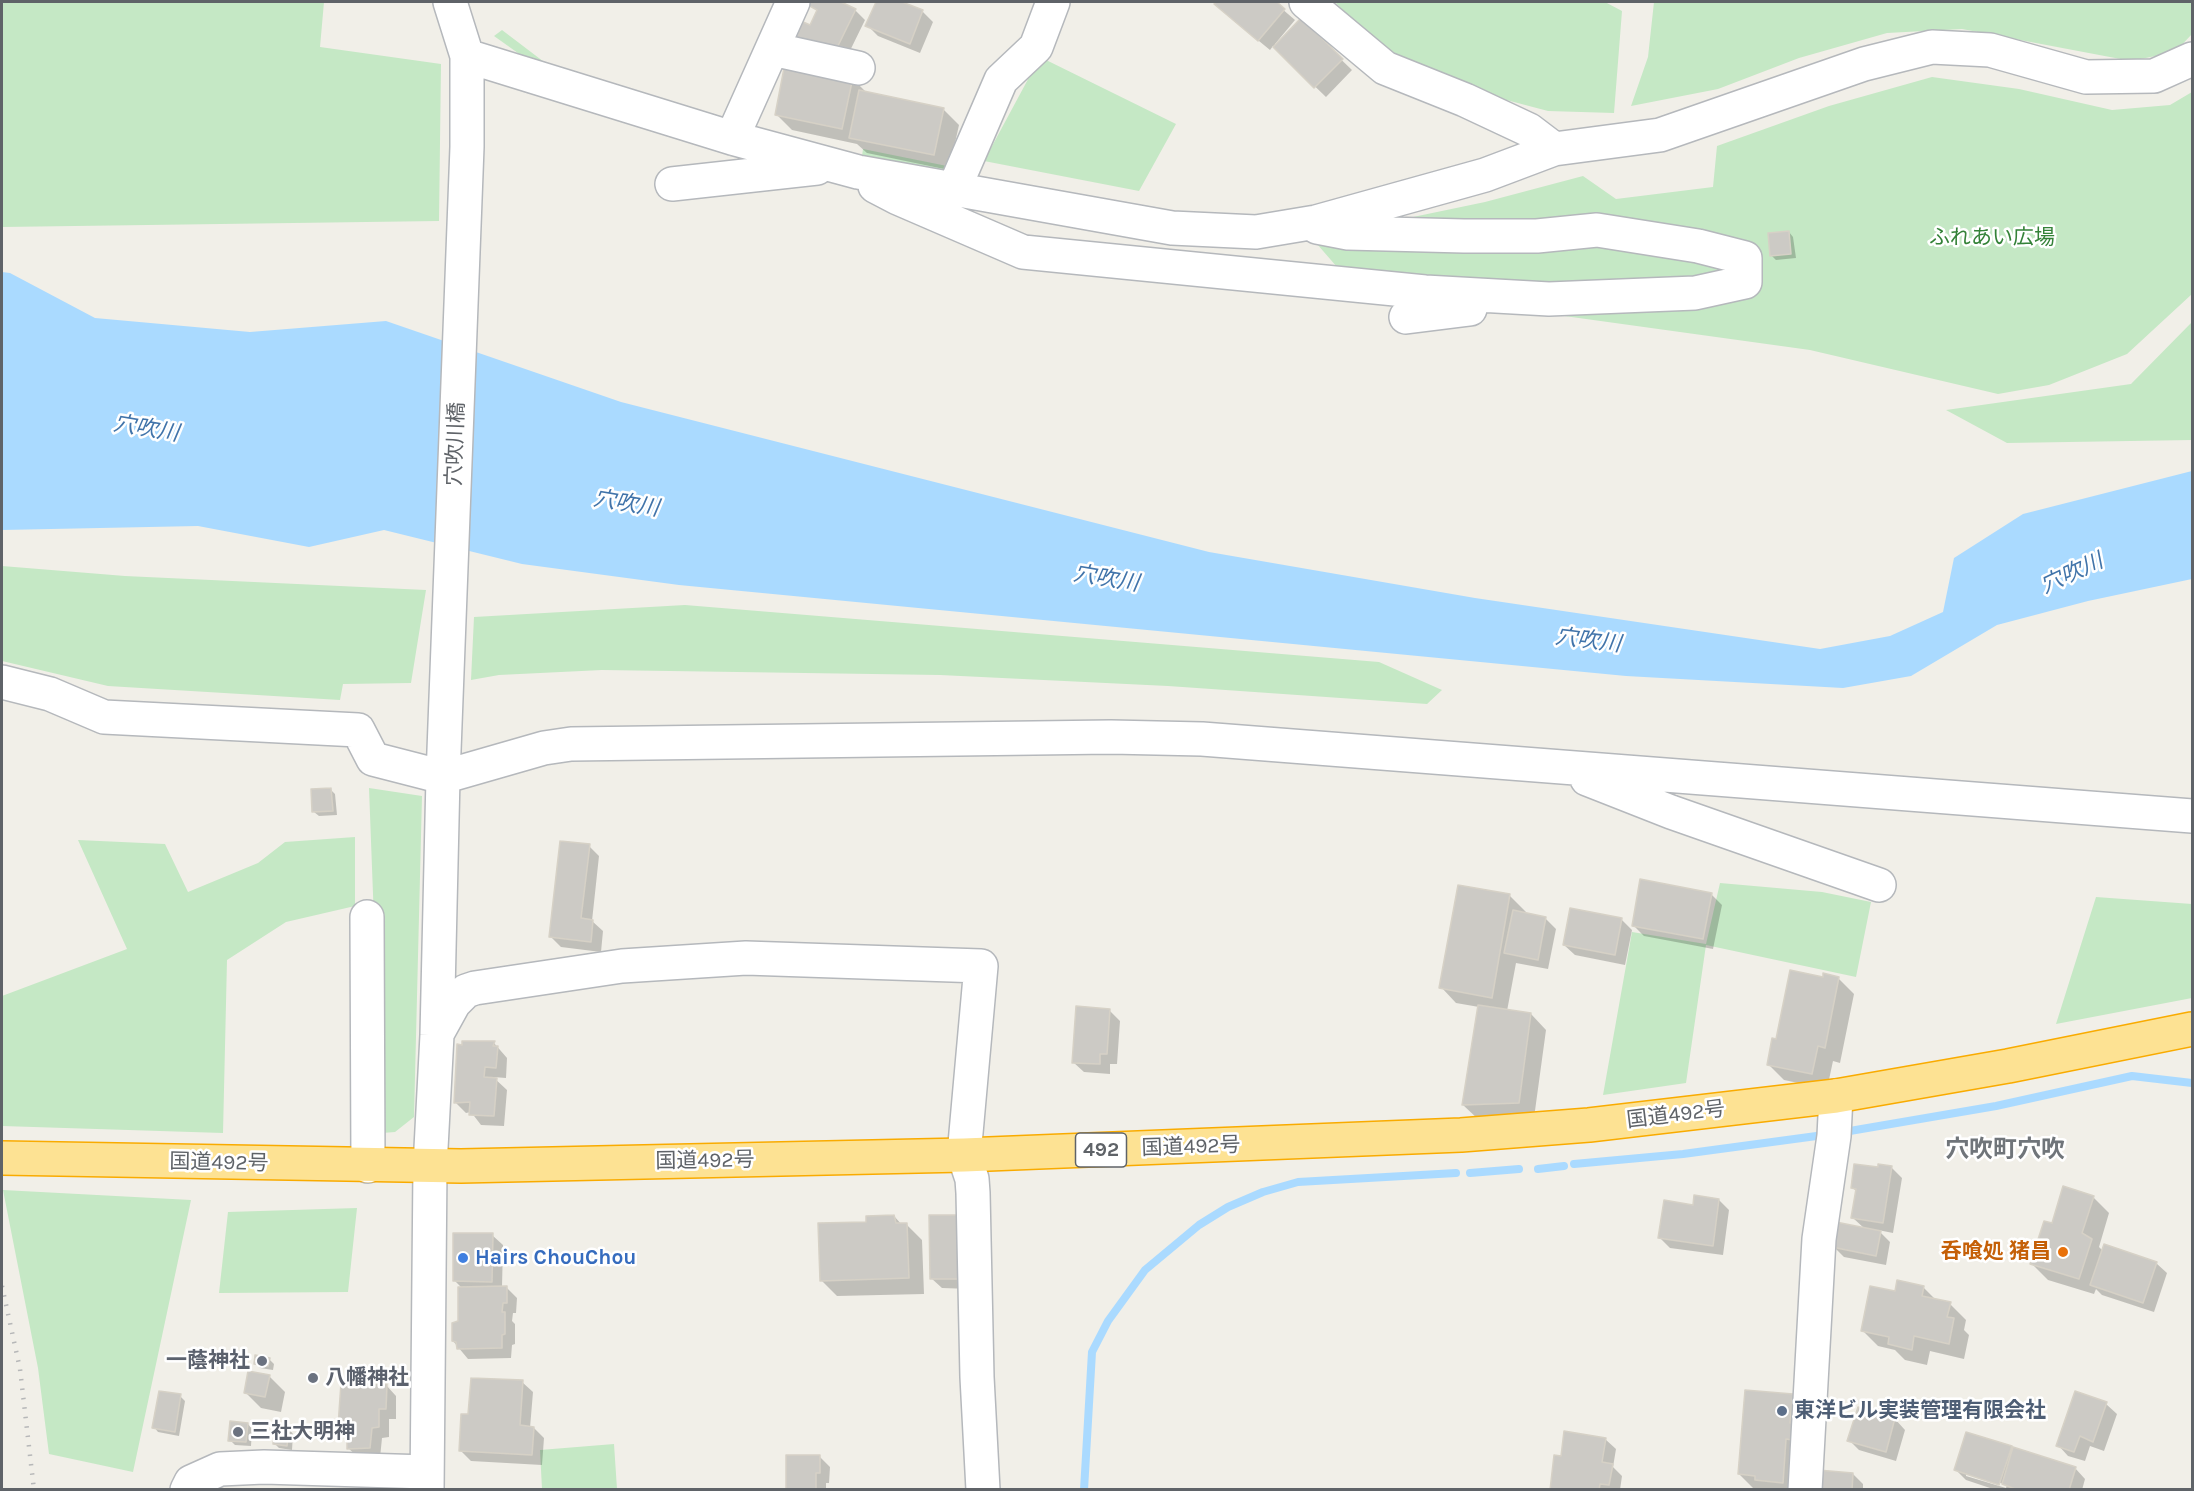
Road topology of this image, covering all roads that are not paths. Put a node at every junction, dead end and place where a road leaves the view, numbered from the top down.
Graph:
1 (450, 2) edge
2 (793, 2) edge
3 (1053, 2) edge
4 (1306, 2) edge
5 (772, 49) junction
6 (467, 56) junction
7 (2193, 59) edge
8 (858, 68) dead end
9 (732, 138) junction
10 (1554, 149) junction
11 (836, 166) junction
12 (672, 184) dead end
13 (954, 189) junction
14 (1303, 224) junction
15 (1550, 299) junction
16 (1406, 317) dead end
17 (2, 682) edge
18 (1557, 766) junction
19 (443, 777) junction
20 (2193, 816) edge
21 (1879, 885) dead end
22 (367, 917) dead end
23 (2193, 1029) edge
24 (437, 1035) junction
25 (1836, 1096) junction
26 (964, 1155) junction
27 (2, 1158) edge
28 (368, 1166) junction
29 (430, 1167) junction
30 (427, 1481) edge
31 (187, 1490) edge
32 (983, 1490) edge
33 (1805, 1490) edge

1 - 6 street, 穴吹川橋
2 - 5 street
3 - 13 street
4 - 10 street
5 - 8 street
5 - 9 street
6 - 9 street
6 - 19 street, 穴吹川橋
7 - 10 street
9 - 11 street
10 - 14 street
11 - 12 street
11 - 13 street
11 - 15 street
13 - 14 street
14 - 15 street
15 - 16 street
17 - 19 street
18 - 19 street
18 - 20 street
18 - 21 street
19 - 24 street, 穴吹川橋
22 - 28 street
23 - 25 highway, 国道492号 / 492
24 - 26 street
24 - 29 street, 穴吹川橋
25 - 26 highway, 国道492号 / 492
25 - 33 street
26 - 29 highway, 国道492号 / 492
26 - 32 street
27 - 28 highway, 国道492号 / 492
28 - 29 highway, 国道492号 / 492
29 - 30 street, 穴吹川橋
30 - 31 street

